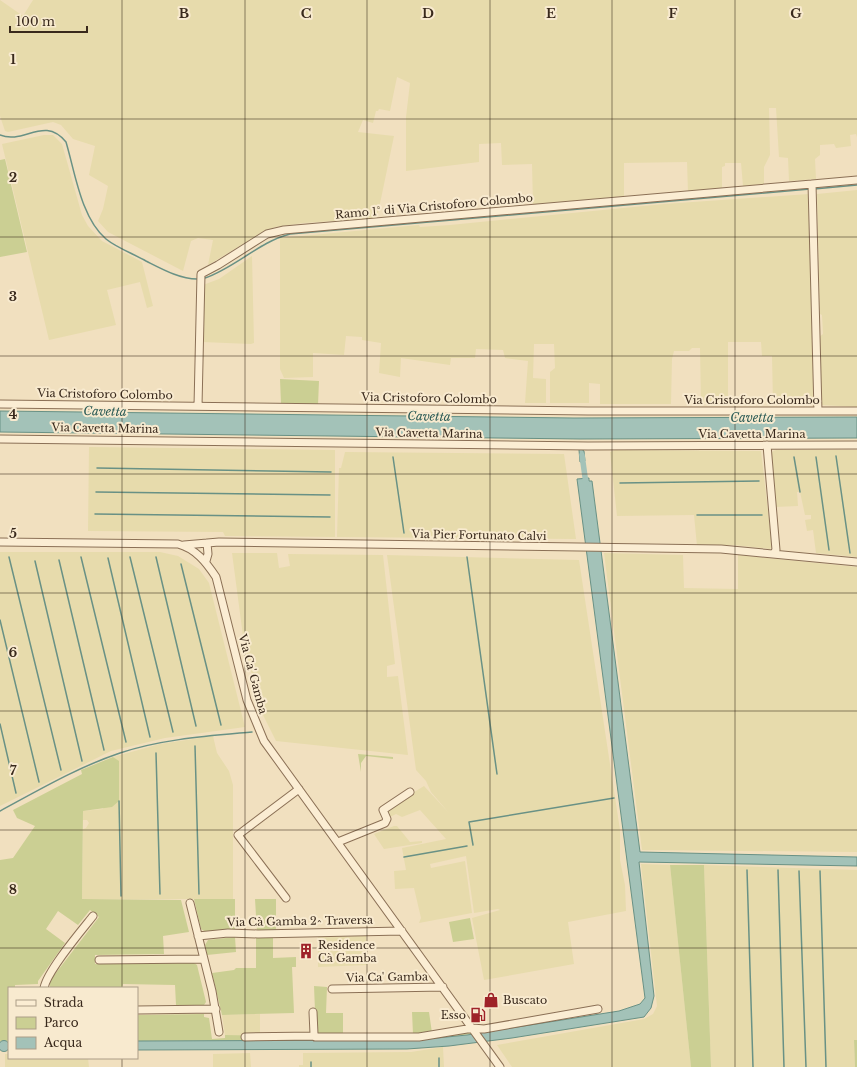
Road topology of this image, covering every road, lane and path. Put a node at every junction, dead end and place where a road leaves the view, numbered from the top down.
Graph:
1 (857, 180) edge
2 (812, 188) junction
3 (0, 404) edge
4 (198, 406) junction
5 (818, 411) junction
6 (857, 411) edge
7 (0, 439) edge
8 (767, 445) junction
9 (857, 445) edge
10 (0, 542) edge
11 (207, 543) junction
12 (184, 545) junction
13 (774, 553) junction
14 (206, 561) junction
15 (857, 562) edge
16 (299, 789) junction
17 (410, 792) dead end
18 (338, 842) junction
19 (286, 898) dead end
20 (190, 903) dead end
21 (93, 916) dead end
22 (402, 931) junction
23 (198, 936) junction
24 (204, 959) junction
25 (99, 960) dead end
26 (443, 986) junction
27 (44, 987) edge
28 (332, 989) dead end
29 (216, 1009) junction
30 (598, 1009) dead end
31 (138, 1010) edge
32 (313, 1012) dead end
33 (474, 1031) junction
34 (218, 1032) dead end
35 (315, 1036) junction
36 (245, 1037) dead end
37 (500, 1067) edge

1 - 2 street
2 - 4 street, Ramo 1° di Via Cristoforo Colombo
2 - 5 street
3 - 4 street, Via Cristoforo Colombo
4 - 5 street, Via Cristoforo Colombo
5 - 6 street, Via Cristoforo Colombo
7 - 8 street, Via Cavetta Marina
8 - 9 street, Via Cavetta Marina
8 - 13 street
10 - 12 street
11 - 12 street, Via Pier Fortunato Calvi
11 - 13 street, Via Pier Fortunato Calvi
11 - 14 street
12 - 14 street, Via Ca' Gamba
13 - 15 street, Via Pier Fortunato Calvi
14 - 16 street, Via Ca' Gamba
16 - 18 street, Via Ca' Gamba
16 - 19 street
17 - 18 street
18 - 22 street, Via Ca' Gamba
20 - 23 street
21 - 27 street
22 - 23 street, Via Cà Gamba 2^ Traversa
22 - 26 street, Via Ca' Gamba
23 - 24 street
24 - 25 street
24 - 29 street
26 - 28 street, Via Ca' Gamba
26 - 33 street, Via Ca' Gamba
29 - 31 street
29 - 34 street
30 - 33 street
32 - 35 street
33 - 35 street
33 - 37 street, Via Ca' Gamba
35 - 36 street

